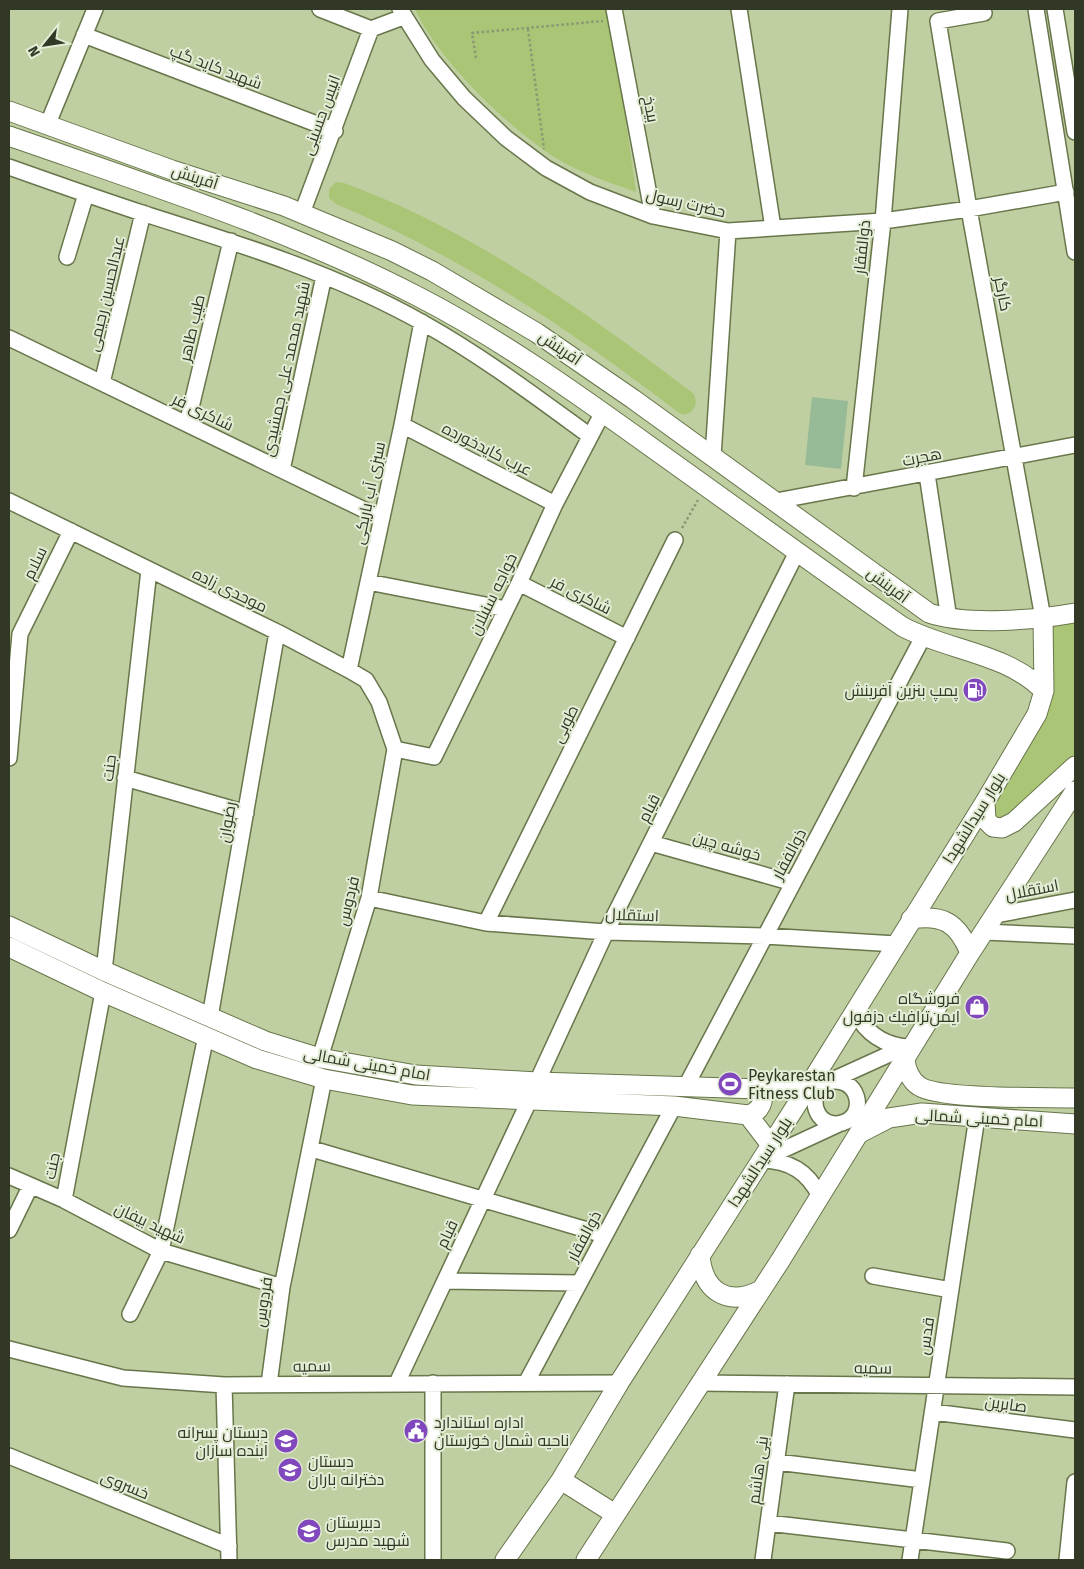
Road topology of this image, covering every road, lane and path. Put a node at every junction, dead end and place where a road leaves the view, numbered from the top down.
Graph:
1 (95, 9) edge
2 (320, 9) edge
3 (739, 9) edge
4 (900, 9) edge
5 (1036, 9) edge
6 (1055, 9) edge
7 (402, 13) edge
8 (615, 14) edge
9 (984, 14) dead end
10 (371, 29) junction
11 (528, 29) junction
12 (84, 35) junction
13 (1060, 39) junction
14 (1042, 44) junction
15 (476, 58) dead end
16 (9, 111) edge
17 (47, 126) junction
18 (335, 131) junction
19 (1075, 132) edge
20 (9, 136) edge
21 (9, 167) edge
22 (546, 168) junction
23 (1066, 192) junction
24 (86, 194) junction
25 (969, 209) junction
26 (143, 213) junction
27 (302, 213) junction
28 (653, 216) junction
29 (883, 221) junction
30 (773, 228) junction
31 (728, 231) junction
32 (231, 241) junction
33 (1075, 252) edge
34 (67, 257) dead end
35 (324, 276) junction
36 (422, 322) junction
37 (9, 338) edge
38 (102, 383) junction
39 (603, 412) junction
40 (187, 424) junction
41 (402, 425) junction
42 (590, 436) junction
43 (1075, 445) edge
44 (714, 456) junction
45 (1016, 457) junction
46 (282, 470) junction
47 (927, 474) junction
48 (706, 486) junction
49 (854, 488) junction
50 (9, 500) edge
51 (776, 501) junction
52 (555, 504) junction
53 (381, 518) junction
54 (71, 531) junction
55 (675, 540) joint
56 (797, 552) junction
57 (149, 570) junction
58 (368, 582) junction
59 (519, 583) junction
60 (890, 586) junction
61 (875, 608) junction
62 (506, 609) junction
63 (1075, 612) edge
64 (1043, 618) junction
65 (948, 620) junction
66 (14, 632) edge
67 (277, 632) junction
68 (923, 637) junction
69 (626, 638) junction
70 (349, 670) junction
71 (1044, 691) junction
72 (395, 749) junction
73 (9, 758) edge
74 (1075, 766) edge
75 (125, 778) junction
76 (1075, 791) edge
77 (986, 802) junction
78 (246, 813) junction
79 (651, 843) junction
80 (793, 883) junction
81 (369, 898) junction
82 (1075, 900) edge
83 (996, 915) junction
84 (911, 919) junction
85 (486, 923) junction
86 (9, 926) edge
87 (606, 932) junction
88 (984, 932) junction
89 (765, 936) junction
90 (1075, 936) edge
91 (896, 944) junction
92 (9, 946) edge
93 (970, 953) junction
94 (104, 971) junction
95 (103, 992) junction
96 (854, 1012) junction
97 (210, 1017) junction
98 (206, 1036) junction
99 (908, 1051) junction
100 (320, 1058) junction
101 (324, 1079) junction
102 (537, 1082) junction
103 (819, 1083) junction
104 (686, 1086) junction
105 (760, 1089) junction
106 (930, 1091) junction
107 (1075, 1098) edge
108 (529, 1101) junction
109 (674, 1106) junction
110 (917, 1113) junction
111 (748, 1115) junction
112 (977, 1117) junction
113 (842, 1123) junction
114 (1075, 1124) edge
115 (857, 1135) junction
116 (312, 1148) junction
117 (766, 1153) junction
118 (9, 1176) edge
119 (30, 1187) junction
120 (820, 1196) junction
121 (483, 1198) junction
122 (64, 1200) junction
123 (9, 1230) edge
124 (604, 1235) junction
125 (160, 1251) junction
126 (700, 1255) junction
127 (873, 1276) dead end
128 (445, 1281) junction
129 (579, 1283) junction
130 (282, 1287) junction
131 (760, 1290) junction
132 (951, 1290) junction
133 (130, 1314) dead end
134 (9, 1349) edge
135 (398, 1382) junction
136 (433, 1383) junction
137 (526, 1383) junction
138 (619, 1383) junction
139 (699, 1383) junction
140 (269, 1384) junction
141 (787, 1384) junction
142 (224, 1385) junction
143 (936, 1387) junction
144 (1075, 1387) edge
145 (933, 1412) junction
146 (1075, 1430) edge
147 (9, 1456) edge
148 (777, 1462) junction
149 (561, 1480) junction
150 (922, 1480) junction
151 (1075, 1482) edge
152 (615, 1514) junction
153 (768, 1523) junction
154 (913, 1541) junction
155 (1007, 1551) dead end
156 (229, 1553) edge
157 (433, 1560) edge
158 (504, 1560) edge
159 (586, 1560) edge
160 (763, 1560) edge
161 (910, 1560) edge
162 (1068, 1560) edge

1 - 12 street
2 - 10 street
3 - 30 street
4 - 29 street, ذوالفقار
5 - 14 street
6 - 13 street
7 - 10 street, حضرت رسول
7 - 22 street, حضرت رسول
8 - 11 path
8 - 28 street, بیدخ
9 - 25 street, کارگر
10 - 18 street, انیس حسینی
11 - 15 path
11 - 22 path
12 - 17 street
12 - 18 street, شهید کاید گپ
13 - 14 street
13 - 19 street
14 - 23 street
16 - 17 main road, آفرینش
17 - 27 main road, آفرینش
18 - 27 street, انیس حسینی
20 - 39 main road, آفرینش
21 - 24 street
22 - 28 street, حضرت رسول
23 - 25 street, حضرت رسول
23 - 33 street
24 - 26 street
24 - 34 street
25 - 29 street, حضرت رسول
25 - 45 street, کارگر
26 - 32 street
26 - 38 street, عبدالحسین رحیمی
27 - 44 main road, آفرینش
28 - 31 street, حضرت رسول
29 - 30 street, حضرت رسول
29 - 49 street, ذوالفقار
30 - 31 street, حضرت رسول
31 - 44 street
32 - 35 street
32 - 40 street, طیب طاهر
35 - 36 street
35 - 46 street, شهید محمد علی جمشیدی
36 - 41 street, سبزی آب باریکی
36 - 42 street
37 - 38 street, شاکری فر
38 - 40 street, شاکری فر
39 - 42 street, خواجه سنبلان
39 - 48 main road, آفرینش
40 - 46 street, شاکری فر
41 - 52 street, عرب کایدخورده
41 - 53 street, سبزی آب باریکی
42 - 52 street, خواجه سنبلان
43 - 45 street, هجرت
44 - 51 main road, آفرینش
45 - 47 street, هجرت
45 - 64 street, کارگر
46 - 53 street, شاکری فر
47 - 49 street, هجرت
47 - 65 street
48 - 55 path
48 - 56 main road, آفرینش
49 - 51 street, هجرت
50 - 54 street, موحدی زاده
51 - 60 main road, آفرینش
52 - 59 street, خواجه سنبلان
53 - 58 street, سبزی آب باریکی
54 - 57 street, موحدی زاده
54 - 66 street, سلام
55 - 69 street, طوبی
56 - 61 main road, آفرینش
56 - 79 street, قیام
57 - 67 street, موحدی زاده
57 - 75 street, جنت
58 - 62 street
58 - 70 street, سبزی آب باریکی
59 - 62 street, خواجه سنبلان
59 - 69 street, شاکری فر
60 - 61 main road
60 - 65 main road, آفرینش
61 - 68 main road, آفرینش
62 - 72 street, خواجه سنبلان
63 - 64 main road, آفرینش
64 - 65 main road, آفرینش
64 - 71 main road, بلوار سیدالشهدا
66 - 73 street, سلام
67 - 70 street, موحدی زاده
67 - 78 street, رضوان
68 - 71 main road, آفرینش
68 - 80 street, ذوالفقار
69 - 85 street, طوبی
70 - 72 street, موحدی زاده
71 - 77 main road, بلوار سیدالشهدا
72 - 81 street, فردوس
74 - 77 main road
75 - 78 street
75 - 94 street, جنت
76 - 83 main road
77 - 84 main road, بلوار سیدالشهدا
78 - 97 street, رضوان
79 - 80 street, خوشه چین
79 - 87 street, قیام
80 - 89 street, ذوالفقار
81 - 85 street, استقلال
81 - 100 street, فردوس
82 - 83 street, استقلال
83 - 88 main road
84 - 91 main road, بلوار سیدالشهدا
84 - 93 main road
85 - 87 street, استقلال
86 - 94 main road, امام خمینی شمالی
87 - 89 street, استقلال
87 - 102 street, قیام
88 - 90 street
88 - 93 main road
89 - 91 street, استقلال
89 - 104 street, ذوالفقار
91 - 96 main road, بلوار سیدالشهدا
92 - 95 main road, امام خمینی شمالی
93 - 99 main road
94 - 97 main road, امام خمینی شمالی
95 - 98 main road, امام خمینی شمالی
95 - 122 street, جنت
96 - 99 street
96 - 103 main road, بلوار سیدالشهدا
97 - 100 main road, امام خمینی شمالی
98 - 101 main road, امام خمینی شمالی
98 - 125 street
99 - 103 street
99 - 106 main road, امام خمینی شمالی
99 - 115 main road
100 - 102 main road, امام خمینی شمالی
101 - 108 main road, امام خمینی شمالی
101 - 116 street, فردوس
102 - 104 main road, امام خمینی شمالی
103 - 105 main road, امام خمینی شمالی
103 - 113 street
103 - 113 street
103 - 117 main road, بلوار سیدالشهدا
104 - 105 main road, امام خمینی شمالی
105 - 111 main road
106 - 107 main road, امام خمینی شمالی
106 - 110 main road
108 - 109 main road, امام خمینی شمالی
108 - 121 street, قیام
109 - 111 main road, امام خمینی شمالی
109 - 124 street, ذوالفقار
110 - 112 main road, امام خمینی شمالی
110 - 115 main road, امام خمینی شمالی
111 - 117 main road
112 - 114 main road, امام خمینی شمالی
112 - 132 street, قدس
113 - 117 street
115 - 120 main road
116 - 121 street
116 - 130 street, فردوس
117 - 120 street
117 - 126 main road, بلوار سیدالشهدا
118 - 119 street, شهید بیفان
119 - 122 street, شهید بیفان
119 - 123 street, جنت
120 - 131 main road
121 - 124 street
121 - 128 street, قیام
122 - 125 street, شهید بیفان
124 - 129 street, ذوالفقار
125 - 130 street, شهید بیفان
125 - 133 street
126 - 131 main road
126 - 138 main road, بلوار سیدالشهدا
127 - 132 street
128 - 129 street
128 - 135 street, قیام
129 - 137 street, ذوالفقار
130 - 140 street, فردوس
131 - 139 main road
132 - 143 street, قدس
134 - 142 street, سمیه
135 - 136 street, سمیه
135 - 140 street, سمیه
136 - 137 street, سمیه
136 - 157 street
137 - 138 street, سمیه
138 - 149 main road, بلوار سیدالشهدا
139 - 141 street, سمیه
139 - 152 main road
140 - 142 street, سمیه
141 - 143 street, سمیه
141 - 148 street, بنی هاشم
142 - 156 street
143 - 144 street, سمیه
143 - 145 street, قدس
145 - 146 street, صابرین
145 - 150 street, قدس
147 - 156 street, خسروی
148 - 150 street
148 - 153 street, بنی هاشم
149 - 152 main road
149 - 158 main road, بلوار سیدالشهدا
150 - 154 street, قدس
151 - 162 street
152 - 159 main road
153 - 154 street
153 - 160 street, بنی هاشم
154 - 155 street
154 - 161 street, قدس

